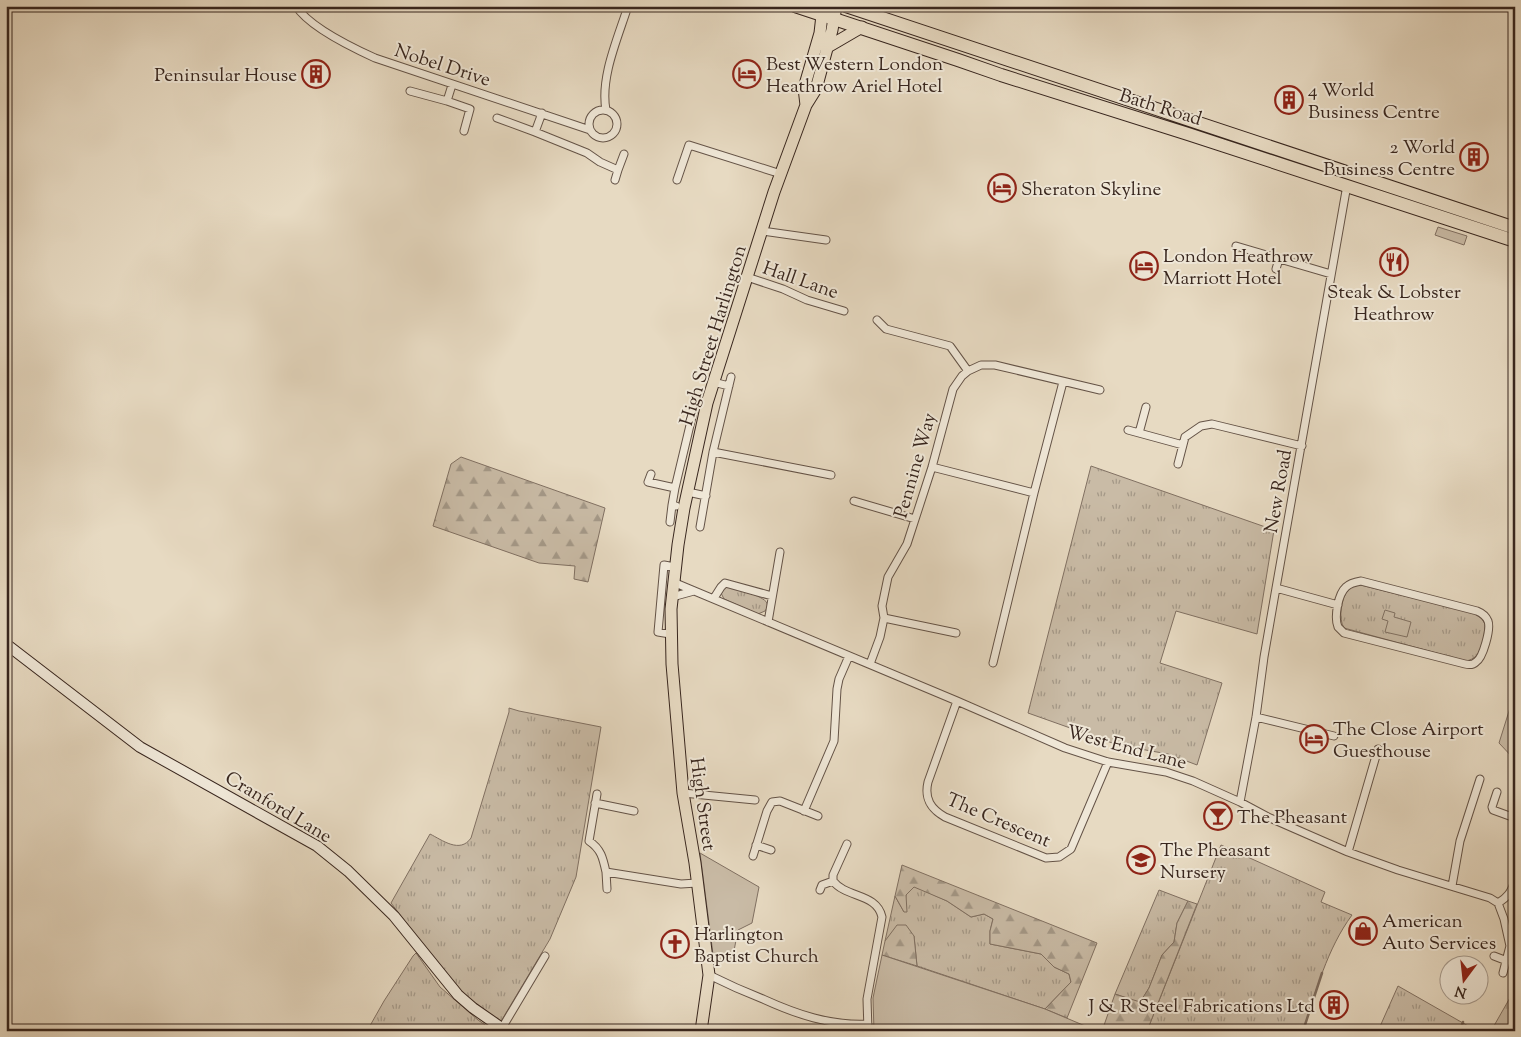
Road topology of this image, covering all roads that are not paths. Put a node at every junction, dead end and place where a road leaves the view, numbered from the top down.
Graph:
1 (286, 6) edge
2 (295, 6) edge
3 (628, 6) edge
4 (796, 6) edge
5 (846, 6) edge
6 (828, 11) edge
7 (862, 27) junction
8 (826, 48) junction
9 (452, 85) junction
10 (410, 91) dead end
11 (447, 101) junction
12 (806, 105) junction
13 (606, 110) junction
14 (542, 113) junction
15 (496, 118) dead end
16 (590, 130) junction
17 (464, 131) dead end
18 (536, 132) junction
19 (624, 154) dead end
20 (618, 170) junction
21 (781, 174) junction
22 (615, 180) dead end
23 (677, 180) dead end
24 (1347, 185) junction
25 (1515, 228) edge
26 (762, 231) junction
27 (826, 240) dead end
28 (1515, 241) edge
29 (1236, 246) dead end
30 (1279, 259) junction
31 (1276, 269) dead end
32 (1331, 274) junction
33 (747, 277) junction
34 (844, 311) dead end
35 (877, 320) dead end
36 (968, 371) junction
37 (732, 377) dead end
38 (713, 382) junction
39 (1063, 382) junction
40 (729, 386) junction
41 (1100, 390) dead end
42 (707, 403) junction
43 (1146, 407) dead end
44 (1128, 430) dead end
45 (1138, 433) junction
46 (1183, 445) junction
47 (1302, 446) junction
48 (714, 452) junction
49 (1178, 464) dead end
50 (932, 467) junction
51 (650, 474) dead end
52 (831, 475) dead end
53 (674, 488) junction
54 (688, 492) junction
55 (1034, 493) junction
56 (706, 496) junction
57 (854, 500) dead end
58 (678, 507) junction
59 (915, 519) junction
60 (670, 522) dead end
61 (700, 527) dead end
62 (780, 552) dead end
63 (675, 567) junction
64 (673, 582) junction
65 (1276, 588) junction
66 (694, 591) junction
67 (772, 596) junction
68 (672, 597) junction
69 (714, 598) junction
70 (1338, 605) junction
71 (884, 618) junction
72 (768, 622) junction
73 (956, 633) dead end
74 (670, 634) junction
75 (6, 644) edge
76 (849, 656) junction
77 (993, 663) dead end
78 (870, 664) junction
79 (958, 701) junction
80 (1256, 717) junction
81 (1334, 736) dead end
82 (1388, 753) dead end
83 (1108, 762) junction
84 (1480, 779) dead end
85 (1497, 792) dead end
86 (683, 793) junction
87 (597, 794) dead end
88 (756, 800) dead end
89 (1240, 802) junction
90 (595, 804) junction
91 (634, 811) dead end
92 (804, 811) junction
93 (818, 816) dead end
94 (1515, 818) edge
95 (847, 844) dead end
96 (756, 845) junction
97 (771, 850) dead end
98 (1348, 852) junction
99 (753, 856) dead end
100 (606, 872) junction
101 (833, 881) junction
102 (1515, 881) edge
103 (697, 883) junction
104 (1452, 886) junction
105 (607, 889) dead end
106 (820, 890) dead end
107 (1498, 903) junction
108 (545, 956) dead end
109 (1494, 956) dead end
110 (1507, 961) junction
111 (1503, 973) dead end
112 (710, 975) junction
113 (868, 1027) edge
114 (504, 1029) edge
115 (701, 1031) edge

1 - 2 street
2 - 9 street, Nobel Drive
3 - 13 street
4 - 6 highway, Bath Road
5 - 25 highway, Bath Road
6 - 7 highway, Bath Road
6 - 8 main road, High Street Harlington
6 - 12 main road, High Street Harlington
7 - 8 main road
7 - 24 highway, Bath Road
8 - 12 main road, High Street Harlington
9 - 11 street
9 - 14 street, Nobel Drive
10 - 11 street
11 - 17 street
12 - 21 main road, High Street Harlington
13 - 16 street
13 - 16 street
14 - 16 street, Nobel Drive
14 - 18 street
15 - 18 street
18 - 20 street
19 - 20 street
20 - 22 street
21 - 23 street
21 - 26 main road, High Street Harlington
24 - 28 highway, Bath Road
24 - 32 street, New Road
26 - 27 street
26 - 33 main road, High Street Harlington
29 - 30 street
30 - 31 street
30 - 32 street
32 - 47 street, New Road
33 - 34 street, Hall Lane
33 - 38 main road, High Street Harlington
35 - 36 street
36 - 39 street
36 - 50 street, Pennine Way
37 - 40 street
38 - 40 street
38 - 42 main road, High Street Harlington
39 - 41 street
39 - 55 street
40 - 48 street
42 - 53 street
42 - 54 main road, High Street Harlington
43 - 45 street
44 - 45 street
45 - 46 street
46 - 47 street
46 - 49 street
47 - 65 street, New Road
48 - 52 street
48 - 56 street
50 - 55 street
50 - 59 street, Pennine Way
51 - 53 street
53 - 58 street
54 - 56 street
54 - 58 main road, High Street Harlington
55 - 77 street
56 - 61 street
57 - 59 street
58 - 60 street
58 - 63 main road, High Street Harlington
59 - 71 street, Pennine Way
62 - 67 street
63 - 64 main road, High Street Harlington
63 - 74 street
64 - 66 street, West End Lane
64 - 68 main road, High Street
65 - 70 street
65 - 80 street, New Road
66 - 68 street
66 - 69 street, West End Lane
67 - 69 street
67 - 72 street
68 - 74 main road, High Street
69 - 72 street, West End Lane
70 - 70 street
71 - 73 street
71 - 78 street, Pennine Way
72 - 76 street, West End Lane
74 - 86 main road, High Street
75 - 114 street, Cranford Lane
76 - 78 street, West End Lane
76 - 92 street
78 - 79 street, West End Lane
79 - 83 street, West End Lane
79 - 83 street, The Crescent
80 - 81 street
80 - 89 street, New Road
82 - 98 street
83 - 89 street, West End Lane
84 - 104 street
85 - 94 street
86 - 88 street
86 - 103 main road, High Street
87 - 90 street
89 - 98 street, West End Lane
90 - 91 street
90 - 100 street
92 - 93 street
92 - 96 street
95 - 101 street
96 - 97 street
96 - 99 street
98 - 104 street, West End Lane
100 - 103 street
100 - 105 street
101 - 106 street
101 - 113 street
102 - 107 street
103 - 112 main road, High Street
104 - 107 street, West End Lane
107 - 110 street
108 - 114 street
109 - 110 street
110 - 111 street
112 - 113 street
112 - 115 main road, High Street

